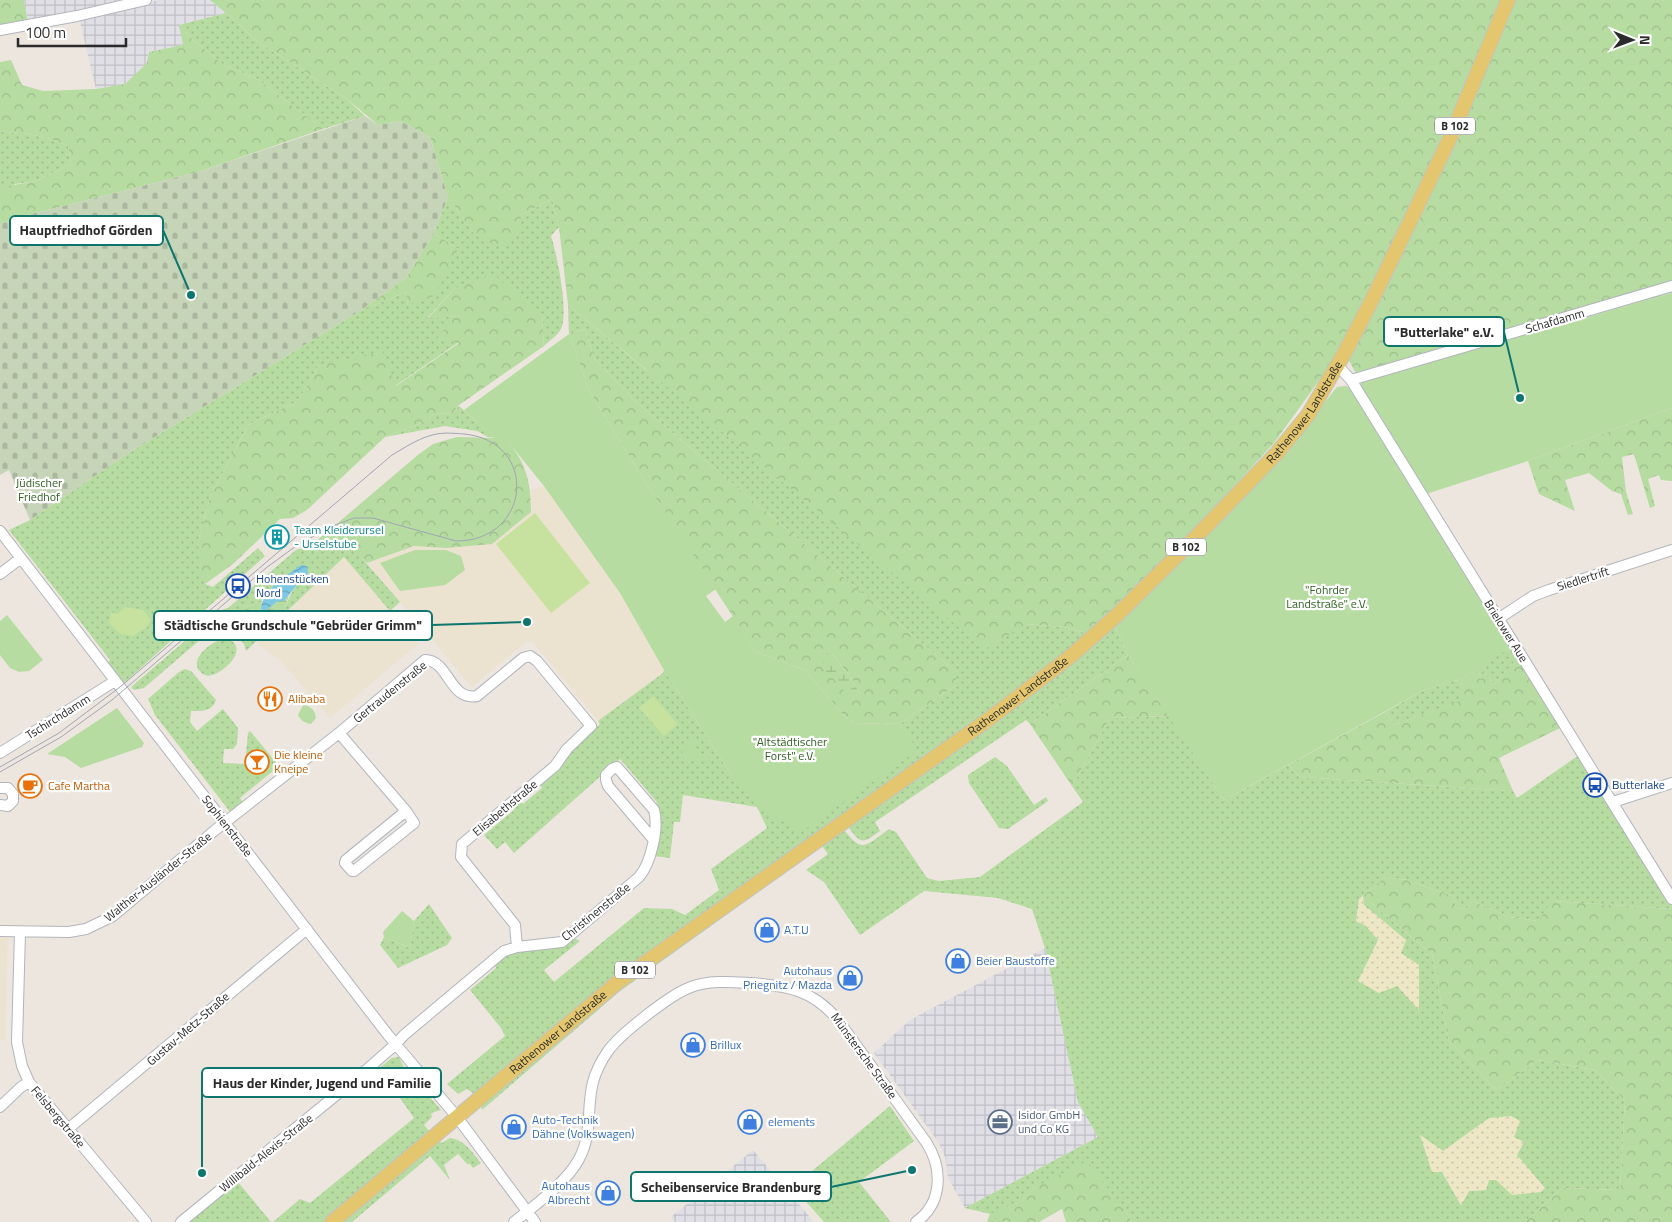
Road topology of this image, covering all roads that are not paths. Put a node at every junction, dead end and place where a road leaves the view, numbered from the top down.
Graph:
1 (146, 0) edge
2 (1508, 0) edge
3 (0, 30) edge
4 (1672, 286) edge
5 (1338, 366) junction
6 (1351, 380) junction
7 (0, 531) edge
8 (1672, 550) edge
9 (21, 558) junction
10 (0, 574) edge
11 (1498, 619) junction
12 (115, 681) junction
13 (591, 726) joint
14 (339, 733) junction
15 (0, 753) edge
16 (1672, 783) edge
17 (0, 788) edge
18 (1613, 802) junction
19 (0, 806) edge
20 (406, 811) junction
21 (224, 823) junction
22 (653, 839) junction
23 (1672, 899) edge
24 (307, 929) junction
25 (0, 931) edge
26 (20, 932) junction
27 (517, 947) junction
28 (396, 1044) junction
29 (29, 1082) junction
30 (0, 1108) edge
31 (457, 1117) junction
32 (68, 1129) junction
33 (527, 1212) junction
34 (146, 1222) edge
35 (181, 1222) edge
36 (332, 1222) edge
37 (514, 1222) edge
38 (535, 1222) edge
39 (916, 1222) edge

1 - 3 street
2 - 5 main road, Rathenower Landstraße / B 102
4 - 6 street, Schafdamm
5 - 6 street, Brielower Aue
5 - 31 main road, Rathenower Landstraße / B 102
6 - 11 street, Brielower Aue
7 - 9 street, Sophienstraße
8 - 11 street, Siedlertrift
9 - 10 street
9 - 12 street, Sophienstraße
11 - 18 street, Brielower Aue
12 - 15 street, Tschirchdamm
12 - 21 street, Sophienstraße
13 - 14 street, Gertraudenstraße
13 - 27 street, Elisabethstraße
14 - 20 street
14 - 21 street, Gertraudenstraße
16 - 18 street
17 - 19 street
18 - 23 street, Brielower Aue
20 - 20 street
21 - 24 street, Sophienstraße
21 - 26 street, Walther-Ausländer-Straße
22 - 22 street, Christinenstraße
22 - 27 street, Christinenstraße
24 - 28 street, Sophienstraße
24 - 32 street, Gustav-Metz-Straße
25 - 26 street, Walther-Ausländer-Straße
26 - 29 street, Felsbergstraße
27 - 28 street, Christinenstraße
28 - 31 street, Sophienstraße
28 - 35 street, Willibald-Alexis-Straße
29 - 30 street
29 - 32 street, Felsbergstraße
31 - 33 street, Sophienstraße
31 - 36 main road, Rathenower Landstraße / B 102
32 - 34 street, Felsbergstraße
33 - 37 street, Münstersche Straße
33 - 38 street, Sophienstraße
33 - 39 street, Münstersche Straße

